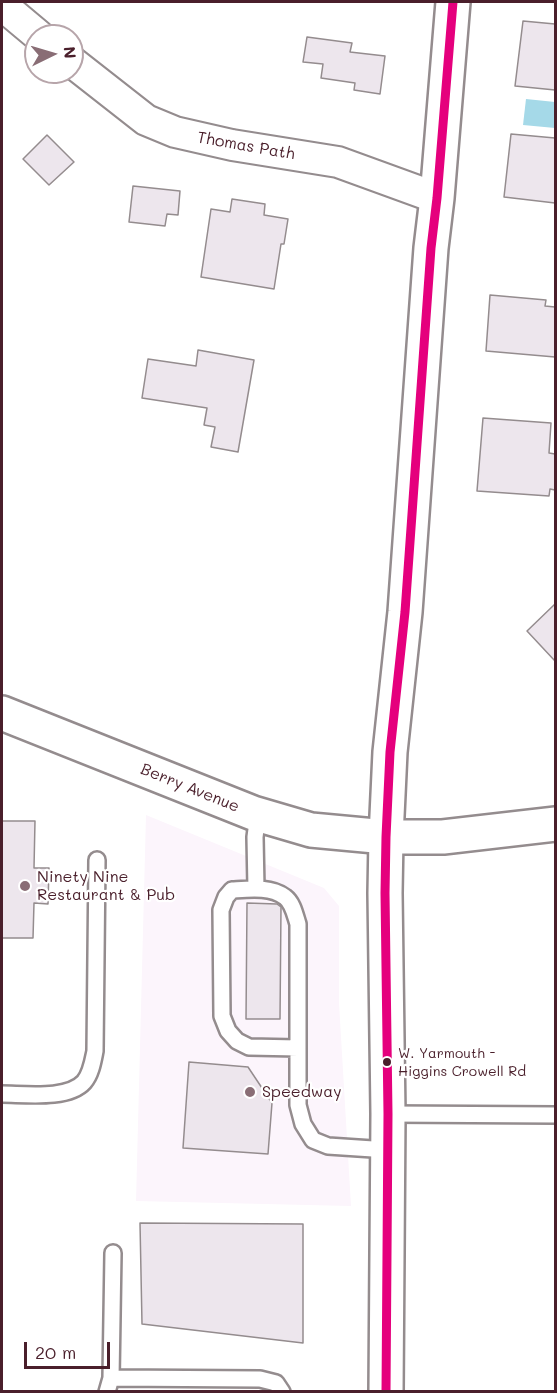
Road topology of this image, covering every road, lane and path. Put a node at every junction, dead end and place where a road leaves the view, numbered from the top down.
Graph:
1 (453, 2) edge
2 (2, 5) edge
3 (25, 24) edge
4 (84, 71) edge
5 (437, 198) junction
6 (2, 713) edge
7 (258, 814) junction
8 (555, 824) edge
9 (386, 837) junction
10 (97, 860) dead end
11 (256, 889) junction
12 (298, 1048) junction
13 (2, 1094) edge
14 (388, 1114) junction
15 (555, 1115) edge
16 (388, 1150) junction
17 (113, 1253) dead end
18 (109, 1385) edge
19 (282, 1392) edge
20 (386, 1392) edge

1 - 5 main road
2 - 3 street
4 - 5 street, Thomas Path
5 - 9 main road
6 - 7 main road, Berry Avenue
7 - 9 main road, Berry Avenue
7 - 11 lane
8 - 9 main road, Berry Avenue
9 - 14 main road
10 - 13 lane
11 - 12 lane
11 - 12 lane
12 - 16 lane
14 - 15 lane
14 - 16 main road
16 - 20 main road
17 - 18 lane
18 - 19 lane

